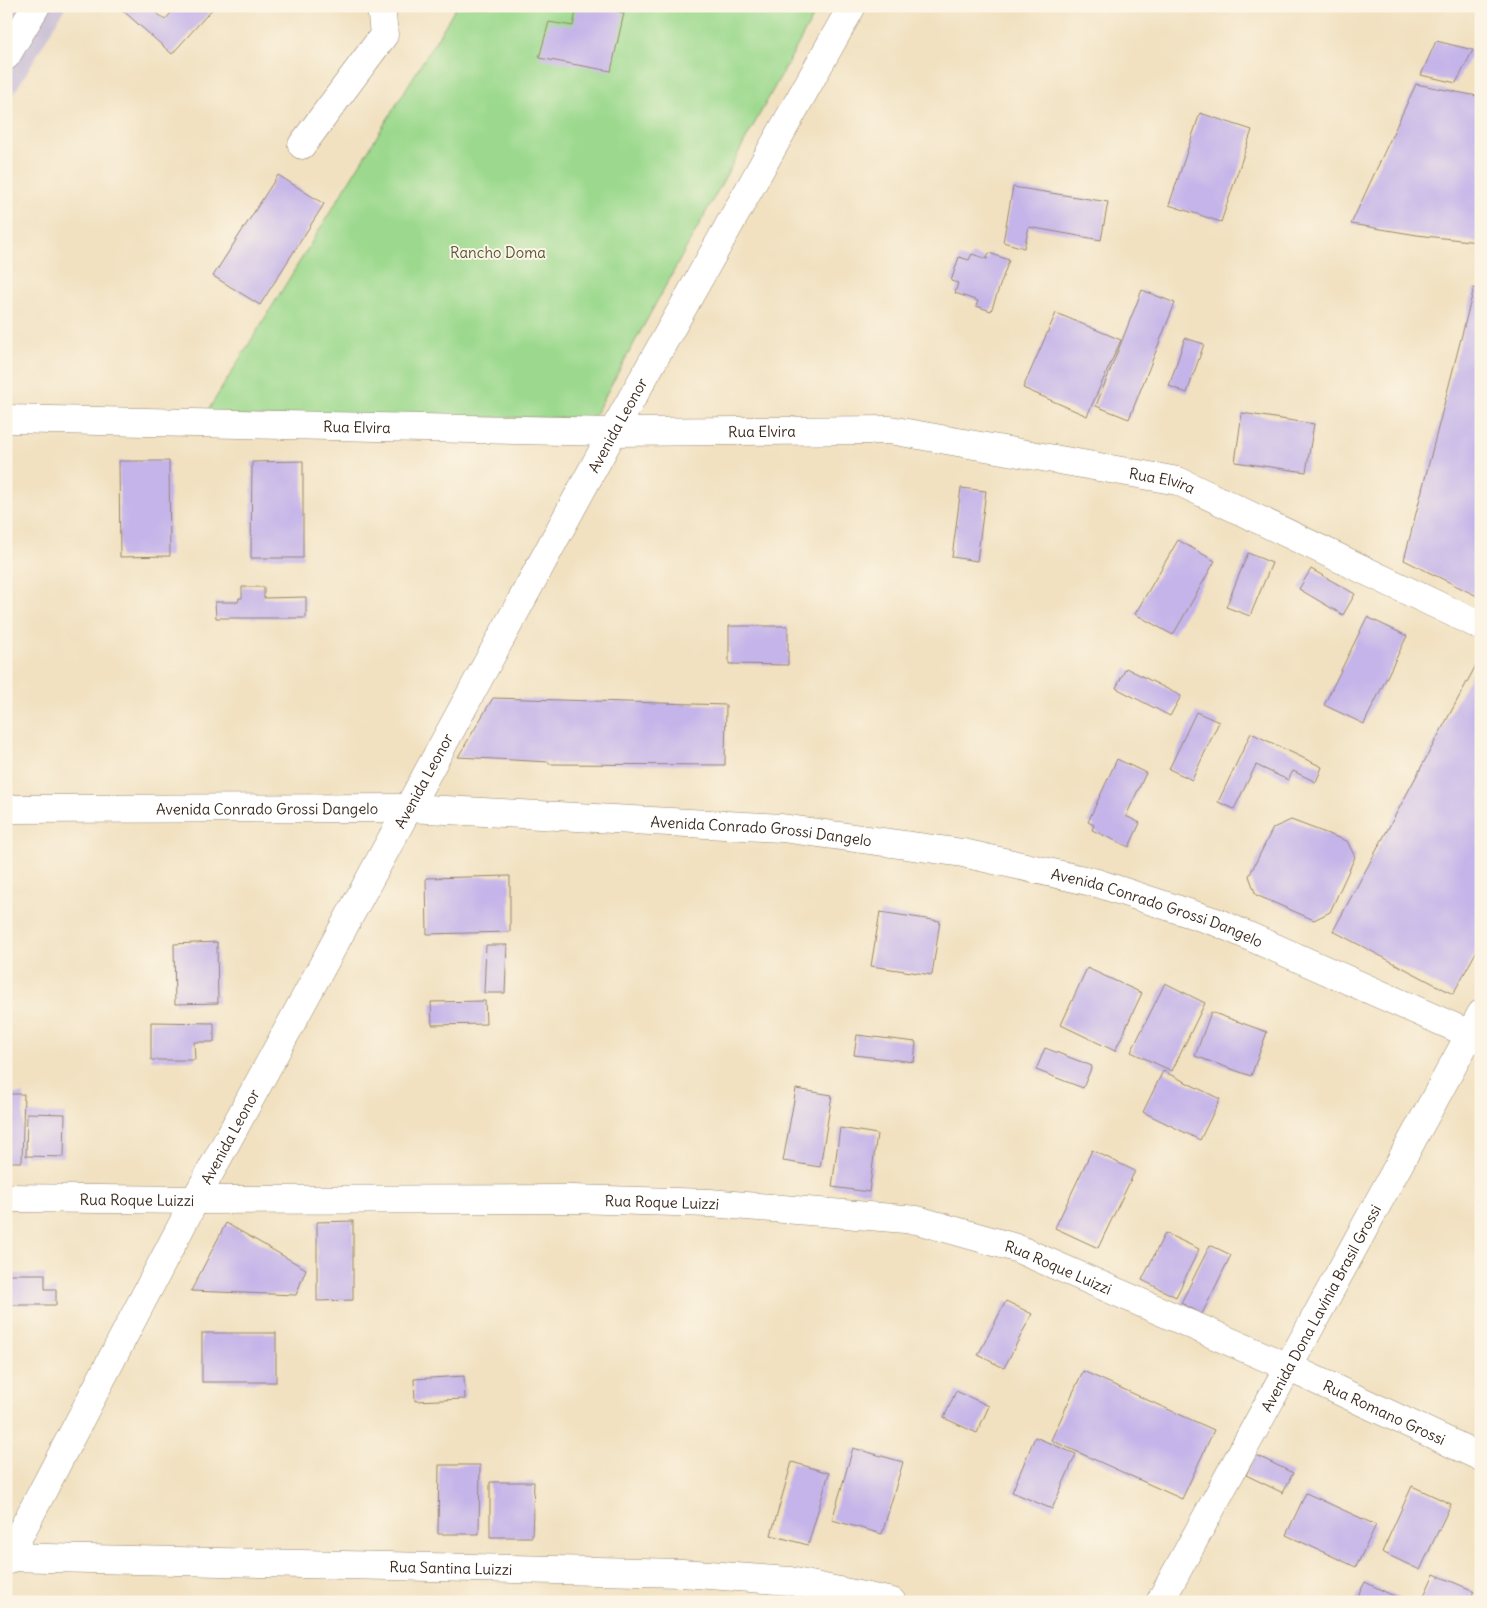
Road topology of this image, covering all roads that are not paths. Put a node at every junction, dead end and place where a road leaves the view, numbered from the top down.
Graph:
1 (36, 6) edge
2 (381, 6) edge
3 (852, 6) edge
4 (6, 56) edge
5 (302, 145) dead end
6 (6, 420) edge
7 (612, 432) junction
8 (1481, 626) edge
9 (408, 808) junction
10 (6, 809) edge
11 (1477, 1029) edge
12 (6, 1198) edge
13 (195, 1200) junction
14 (1288, 1367) junction
15 (1481, 1457) edge
16 (7, 1559) edge
17 (892, 1602) edge
18 (1160, 1602) edge

1 - 4 street
2 - 5 street
3 - 7 street, Avenida Leonor
6 - 7 street, Rua Elvira
7 - 8 street, Rua Elvira
7 - 9 street, Avenida Leonor
9 - 10 street, Avenida Conrado Grossi Dangelo
9 - 11 street, Avenida Conrado Grossi Dangelo
9 - 13 street, Avenida Leonor
11 - 14 street, Avenida Dona Lavínia Brasil Grossi
12 - 13 street, Rua Roque Luizzi
13 - 14 street, Rua Roque Luizzi
13 - 16 street, Avenida Leonor
14 - 15 street, Rua Romano Grossi
14 - 18 street, Avenida Dona Lavínia Brasil Grossi
16 - 17 street, Rua Santina Luizzi

